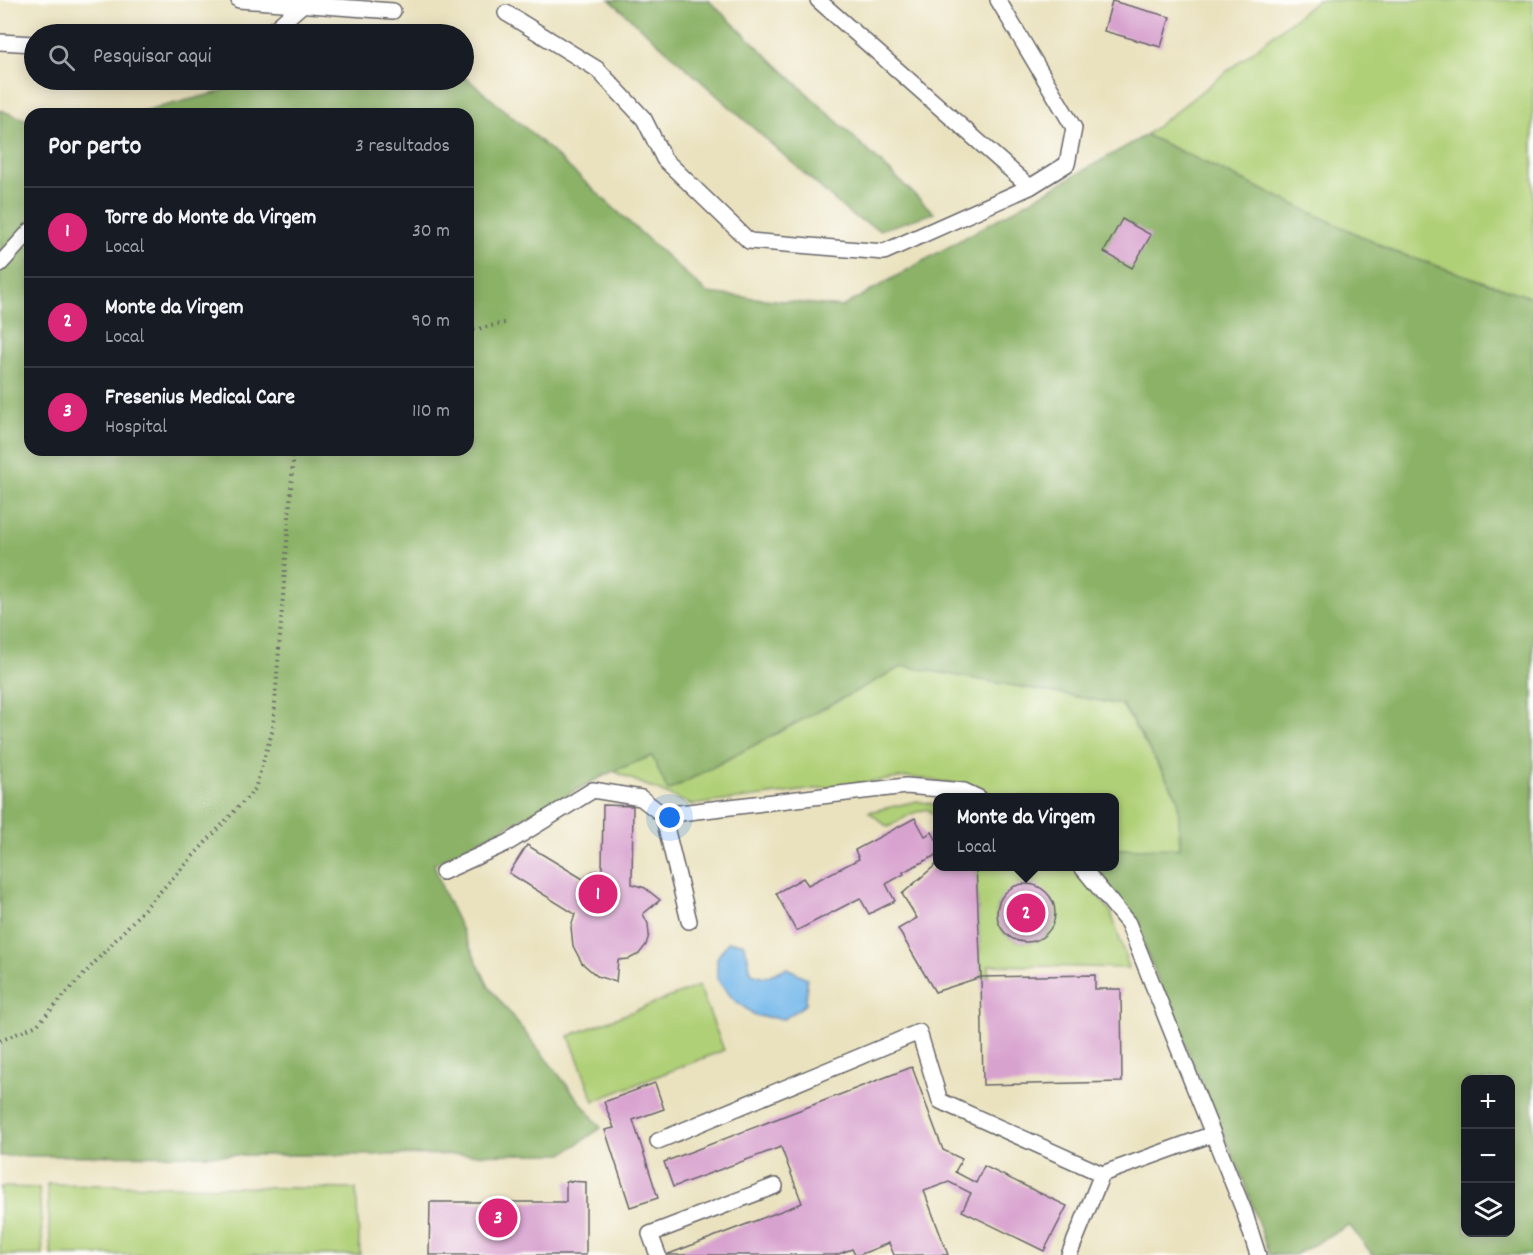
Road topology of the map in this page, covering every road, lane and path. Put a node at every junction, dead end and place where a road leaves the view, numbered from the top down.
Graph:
1 (239, 0) edge
2 (818, 0) edge
3 (998, 0) edge
4 (302, 4) junction
5 (393, 11) dead end
6 (506, 13) dead end
7 (280, 24) edge
8 (0, 42) edge
9 (24, 43) edge
10 (1030, 187) junction
11 (24, 238) edge
12 (0, 264) edge
13 (509, 322) dead end
14 (474, 330) edge
15 (294, 456) edge
16 (968, 793) edge
17 (663, 815) junction
18 (1084, 871) edge
19 (443, 872) dead end
20 (689, 921) dead end
21 (0, 1041) edge
22 (1213, 1134) junction
23 (658, 1141) dead end
24 (1102, 1174) junction
25 (776, 1186) dead end
26 (658, 1255) edge
27 (1069, 1255) edge
28 (1258, 1255) edge

1 - 4 lane
2 - 10 lane
3 - 10 lane
4 - 5 lane
4 - 7 lane
6 - 10 lane
8 - 9 lane
11 - 12 lane
13 - 14 path
15 - 21 path
16 - 17 lane
17 - 19 lane
17 - 20 lane
18 - 22 lane
22 - 24 lane
22 - 28 lane
23 - 24 lane
24 - 27 lane
25 - 26 lane

